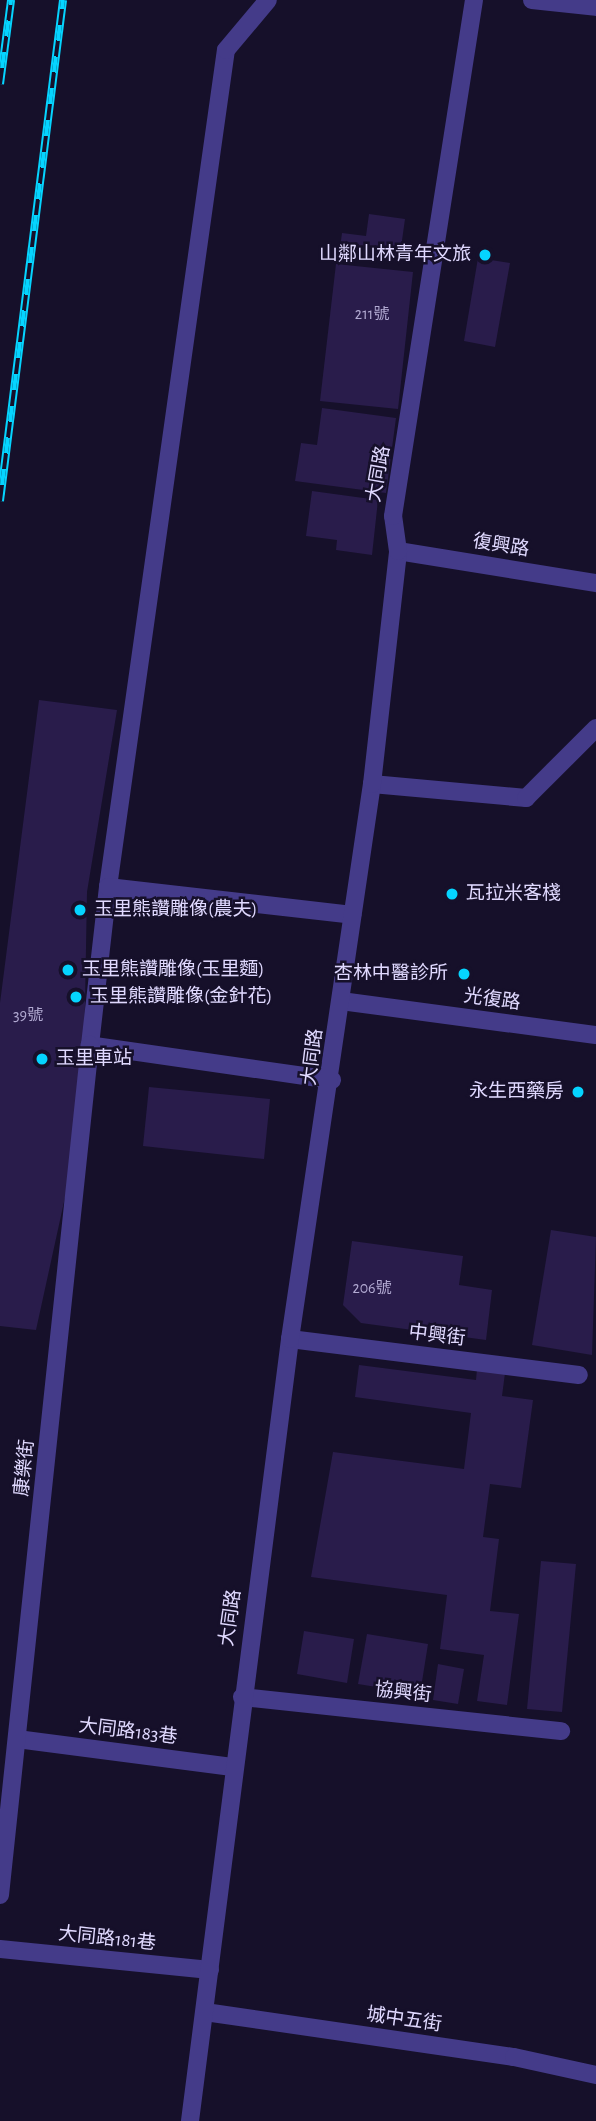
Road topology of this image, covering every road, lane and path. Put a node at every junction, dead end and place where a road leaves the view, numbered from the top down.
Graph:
1 (268, 0) edge
2 (474, 0) edge
3 (532, 0) edge
4 (596, 7) edge
5 (398, 551) junction
6 (596, 583) edge
7 (596, 728) edge
8 (372, 785) junction
9 (108, 887) junction
10 (352, 915) junction
11 (341, 1001) junction
12 (596, 1035) edge
13 (90, 1045) junction
14 (332, 1080) junction
15 (290, 1339) junction
16 (579, 1375) dead end
17 (242, 1697) junction
18 (561, 1731) dead end
19 (17, 1739) junction
20 (234, 1767) junction
21 (0, 1894) edge
22 (0, 1949) edge
23 (210, 1970) junction
24 (205, 2012) junction
25 (596, 2076) edge
26 (190, 2121) edge

1 - 9 street, 康樂街
2 - 5 street, 大同路
3 - 4 street
5 - 6 street, 復興路
5 - 8 street, 大同路
7 - 8 street
8 - 10 street, 大同路
9 - 10 street
9 - 13 street, 康樂街
10 - 11 street, 大同路
11 - 12 street, 光復路
11 - 14 street, 大同路
13 - 14 street
13 - 19 street, 康樂街
14 - 15 street, 大同路
15 - 16 street, 中興街
15 - 17 street, 大同路
17 - 18 street, 協興街
17 - 20 street, 大同路
19 - 20 street, 大同路183巷
19 - 21 street, 康樂街
20 - 23 street, 大同路
22 - 23 street, 大同路181巷
23 - 24 street, 大同路
24 - 25 street, 城中五街
24 - 26 street, 大同路

